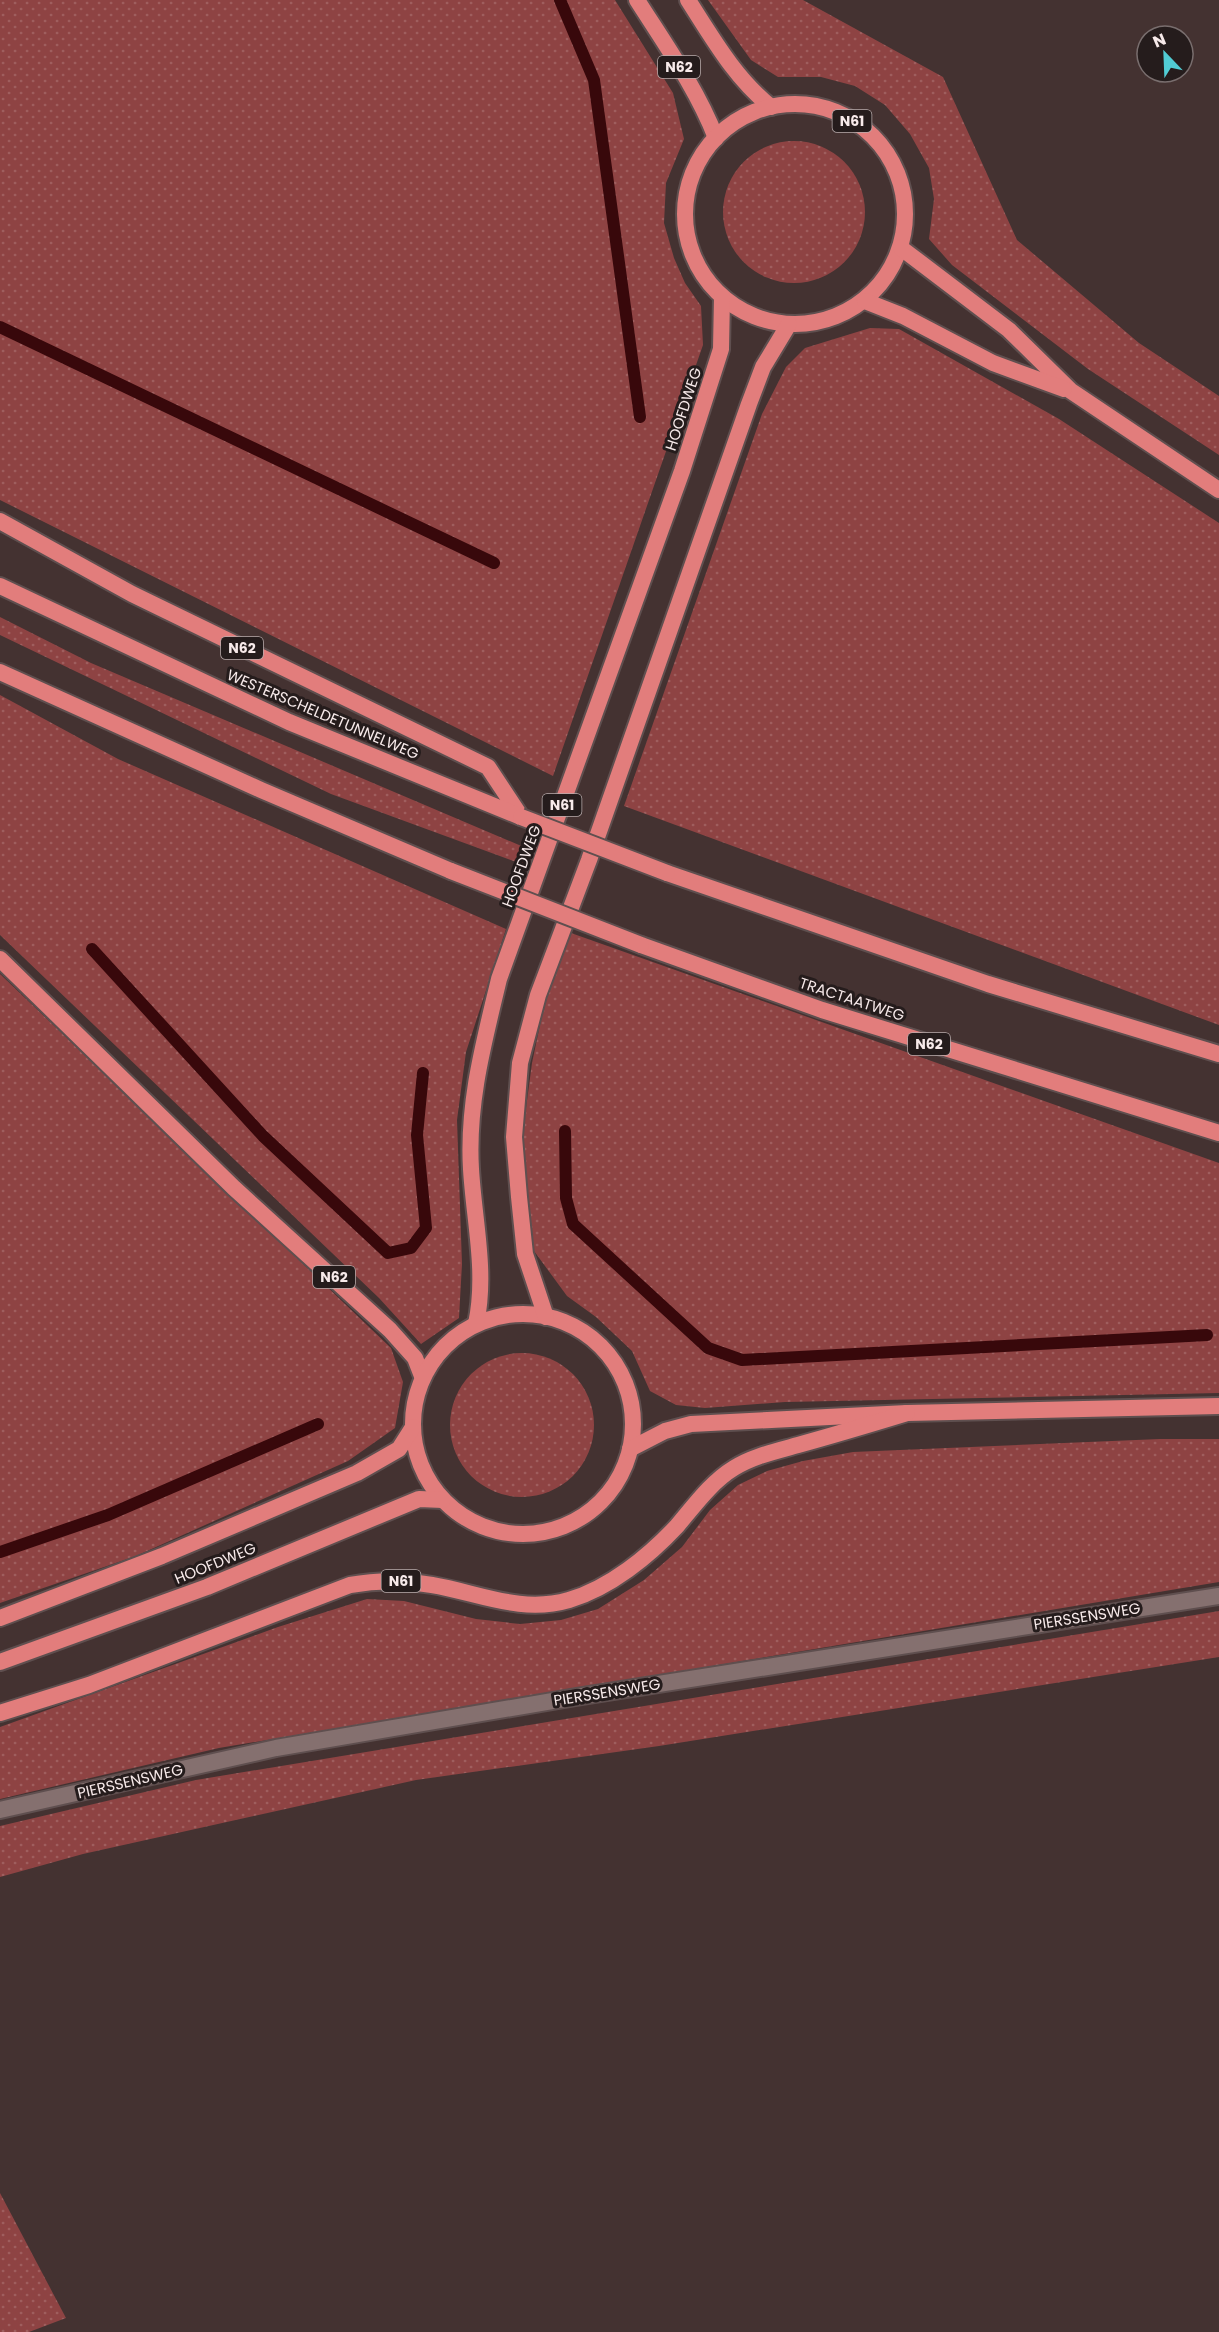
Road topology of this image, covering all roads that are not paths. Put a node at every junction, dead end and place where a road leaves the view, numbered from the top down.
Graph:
1 (637, 0) edge
2 (688, 0) edge
3 (771, 107) junction
4 (716, 138) junction
5 (901, 248) junction
6 (722, 297) junction
7 (865, 301) junction
8 (789, 324) junction
9 (1071, 391) junction
10 (1219, 490) edge
11 (0, 521) edge
12 (0, 586) edge
13 (0, 672) edge
14 (521, 817) junction
15 (0, 959) edge
16 (1219, 1054) edge
17 (1219, 1133) edge
18 (546, 1317) junction
19 (476, 1324) junction
20 (422, 1376) junction
21 (1219, 1406) edge
22 (907, 1413) junction
23 (413, 1427) junction
24 (630, 1449) junction
25 (443, 1500) junction
26 (1219, 1596) edge
27 (0, 1618) edge
28 (0, 1662) edge
29 (0, 1713) edge
30 (0, 1810) edge

1 - 4 highway, N62
2 - 3 highway, N62
3 - 4 highway, N61
3 - 5 highway, N61
4 - 6 highway, N61
5 - 7 highway, N61
5 - 9 highway
6 - 8 highway, N61
6 - 19 highway, HOOFDWEG / N61
7 - 8 highway, N61
7 - 9 highway
8 - 18 highway, N61
9 - 10 highway
11 - 14 highway, N62
12 - 14 highway, WESTERSCHELDETUNNELWEG
13 - 17 highway, TRACTAATWEG / N62, bridge
14 - 16 highway, WESTERSCHELDETUNNELWEG, bridge
15 - 20 highway, N62
18 - 19 highway
18 - 24 highway
19 - 20 highway
20 - 23 highway
21 - 22 highway
22 - 24 highway
22 - 29 highway, N61
23 - 25 highway
23 - 27 highway, HOOFDWEG
24 - 25 highway
25 - 28 highway, HOOFDWEG
26 - 30 street, PIERSSENSWEG

